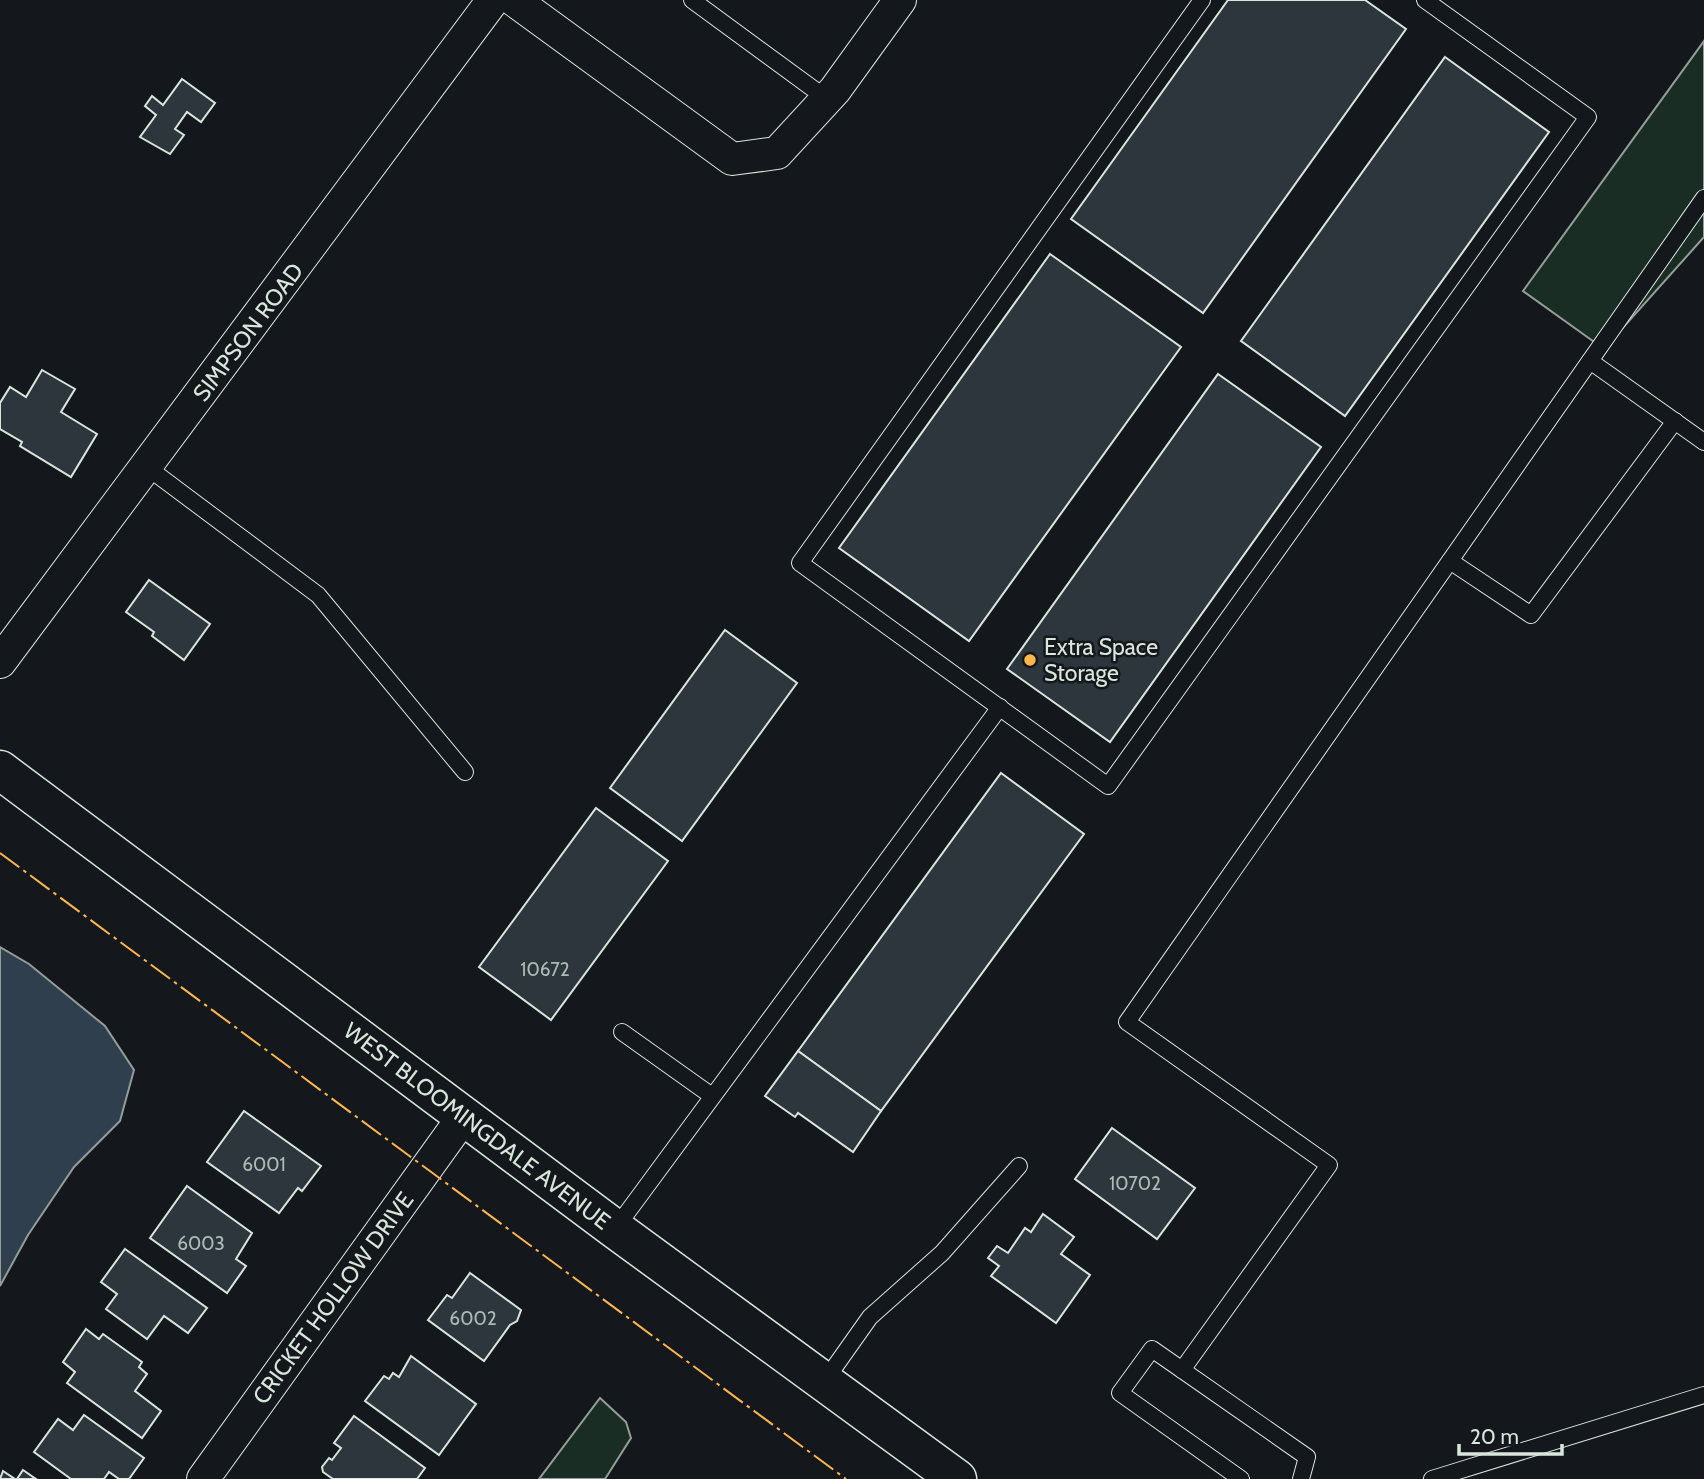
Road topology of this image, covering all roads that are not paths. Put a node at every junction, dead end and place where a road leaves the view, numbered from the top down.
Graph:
1 (493, 0) edge
2 (514, 0) edge
3 (692, 0) edge
4 (900, 0) edge
5 (1202, 0) edge
6 (1425, 0) edge
7 (827, 99) junction
8 (1703, 201) edge
9 (1590, 361) junction
10 (1675, 421) junction
11 (1704, 442) edge
12 (147, 467) junction
13 (1450, 561) junction
14 (0, 662) edge
15 (1000, 707) junction
16 (0, 770) edge
17 (465, 772) dead end
18 (622, 1032) dead end
19 (712, 1096) junction
20 (464, 1116) junction
21 (1019, 1166) dead end
22 (615, 1229) junction
23 (1182, 1370) junction
24 (824, 1382) junction
25 (1704, 1395) edge
26 (203, 1479) edge
27 (957, 1479) edge
28 (1241, 1479) edge
29 (1301, 1479) edge
30 (1432, 1479) edge

1 - 12 street, SIMPSON ROAD
2 - 7 street
3 - 7 lane
4 - 7 street
5 - 15 lane
6 - 15 lane
8 - 9 lane
9 - 10 lane
9 - 13 lane
10 - 11 lane
10 - 13 lane
12 - 14 street, SIMPSON ROAD
12 - 17 lane
13 - 23 lane
15 - 19 lane
16 - 20 main road, WEST BLOOMINGDALE AVENUE
18 - 19 lane
19 - 22 lane
20 - 22 main road, WEST BLOOMINGDALE AVENUE
20 - 26 street, CRICKET HOLLOW DRIVE
21 - 24 lane
22 - 24 main road, WEST BLOOMINGDALE AVENUE
23 - 28 lane
23 - 29 lane
24 - 27 main road, WEST BLOOMINGDALE AVENUE
25 - 30 lane

